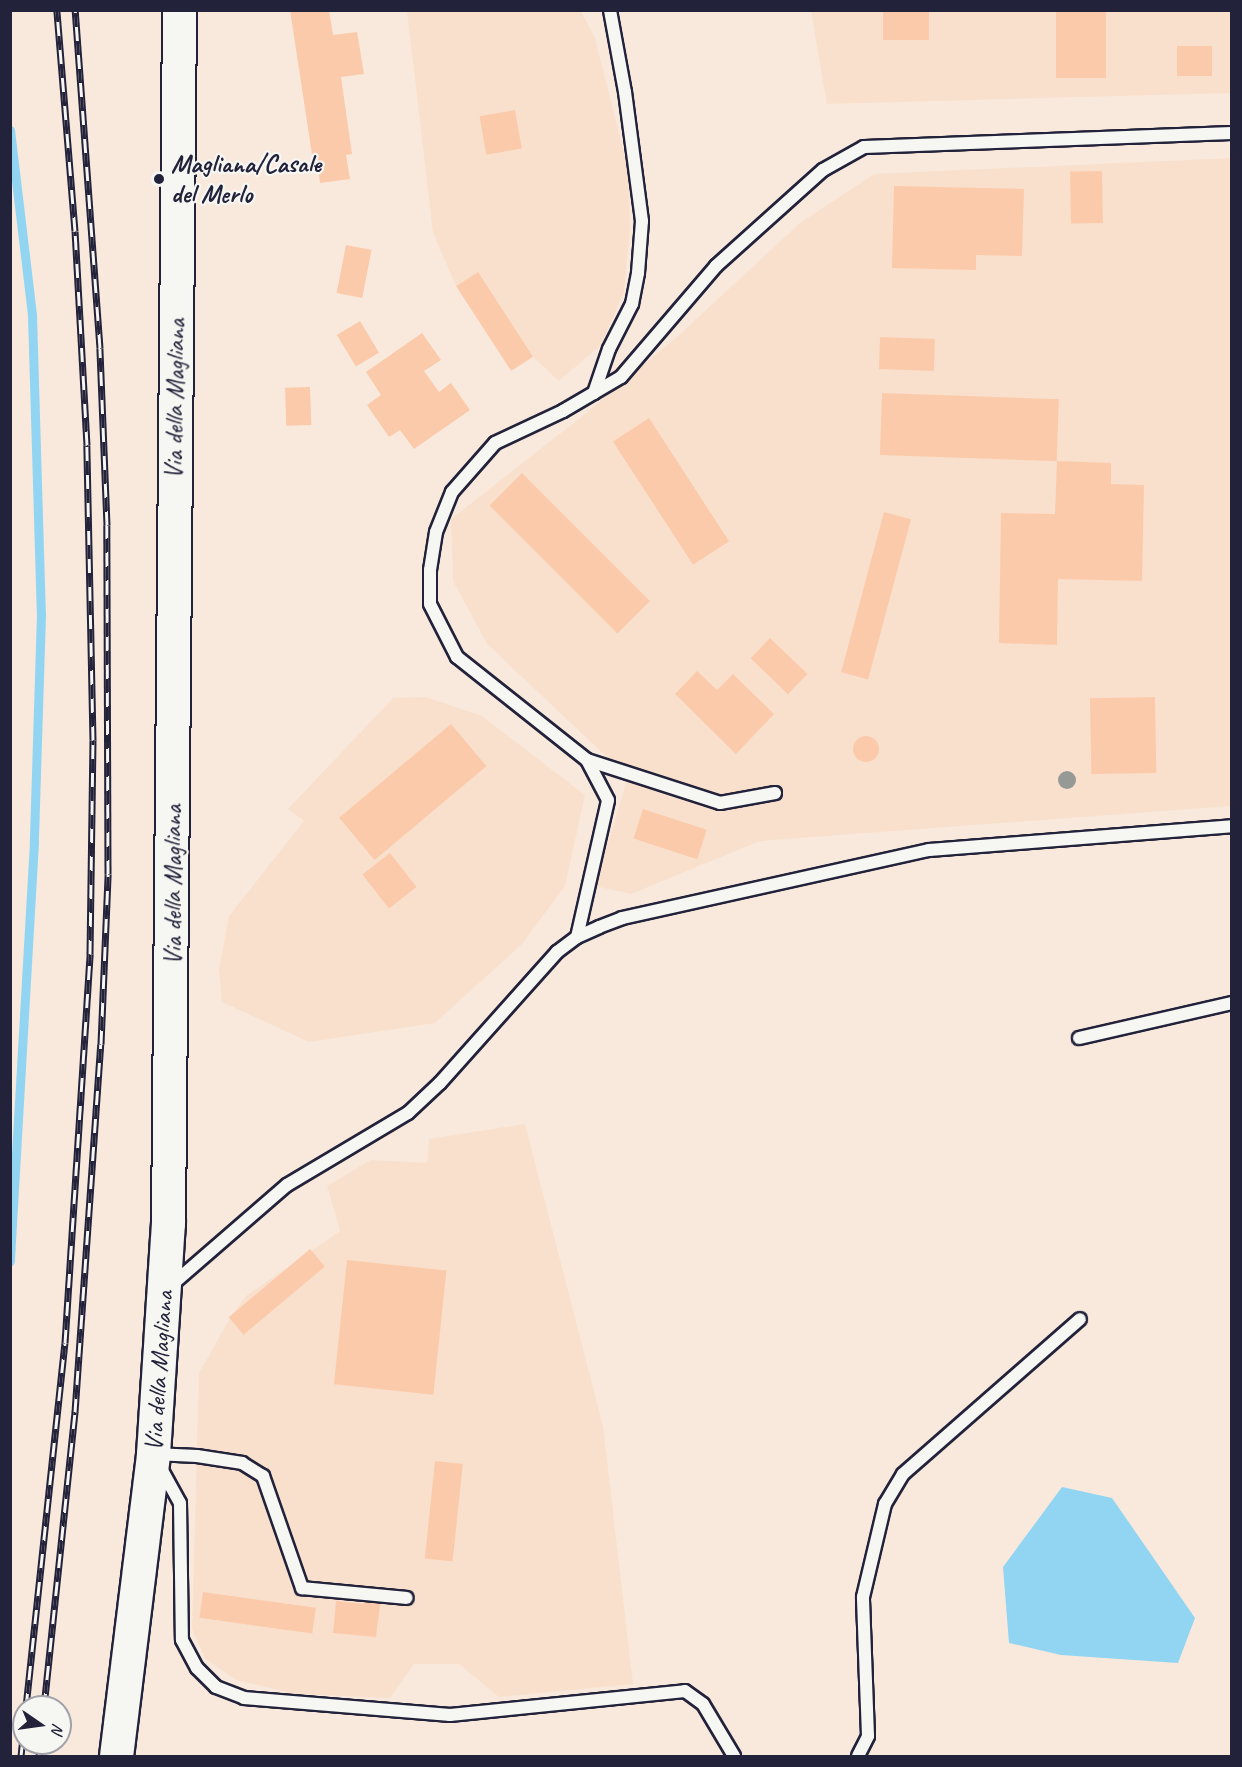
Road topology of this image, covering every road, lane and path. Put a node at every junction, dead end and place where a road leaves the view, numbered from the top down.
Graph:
1 (179, 10) edge
2 (610, 10) edge
3 (1232, 133) edge
4 (594, 393) junction
5 (587, 759) junction
6 (775, 793) dead end
7 (1232, 826) edge
8 (577, 937) junction
9 (1232, 1004) edge
10 (1079, 1038) dead end
11 (165, 1291) junction
12 (1080, 1319) dead end
13 (153, 1454) junction
14 (406, 1598) dead end
15 (116, 1756) edge
16 (734, 1756) edge
17 (858, 1756) edge

1 - 11 main road, Via della Magliana
2 - 4 lane
3 - 4 lane
4 - 5 lane
5 - 6 lane
5 - 8 lane
7 - 8 lane
8 - 11 lane
9 - 10 lane
11 - 13 main road, Via della Magliana
12 - 17 lane
13 - 14 lane
13 - 15 main road, Via della Magliana
13 - 16 lane

